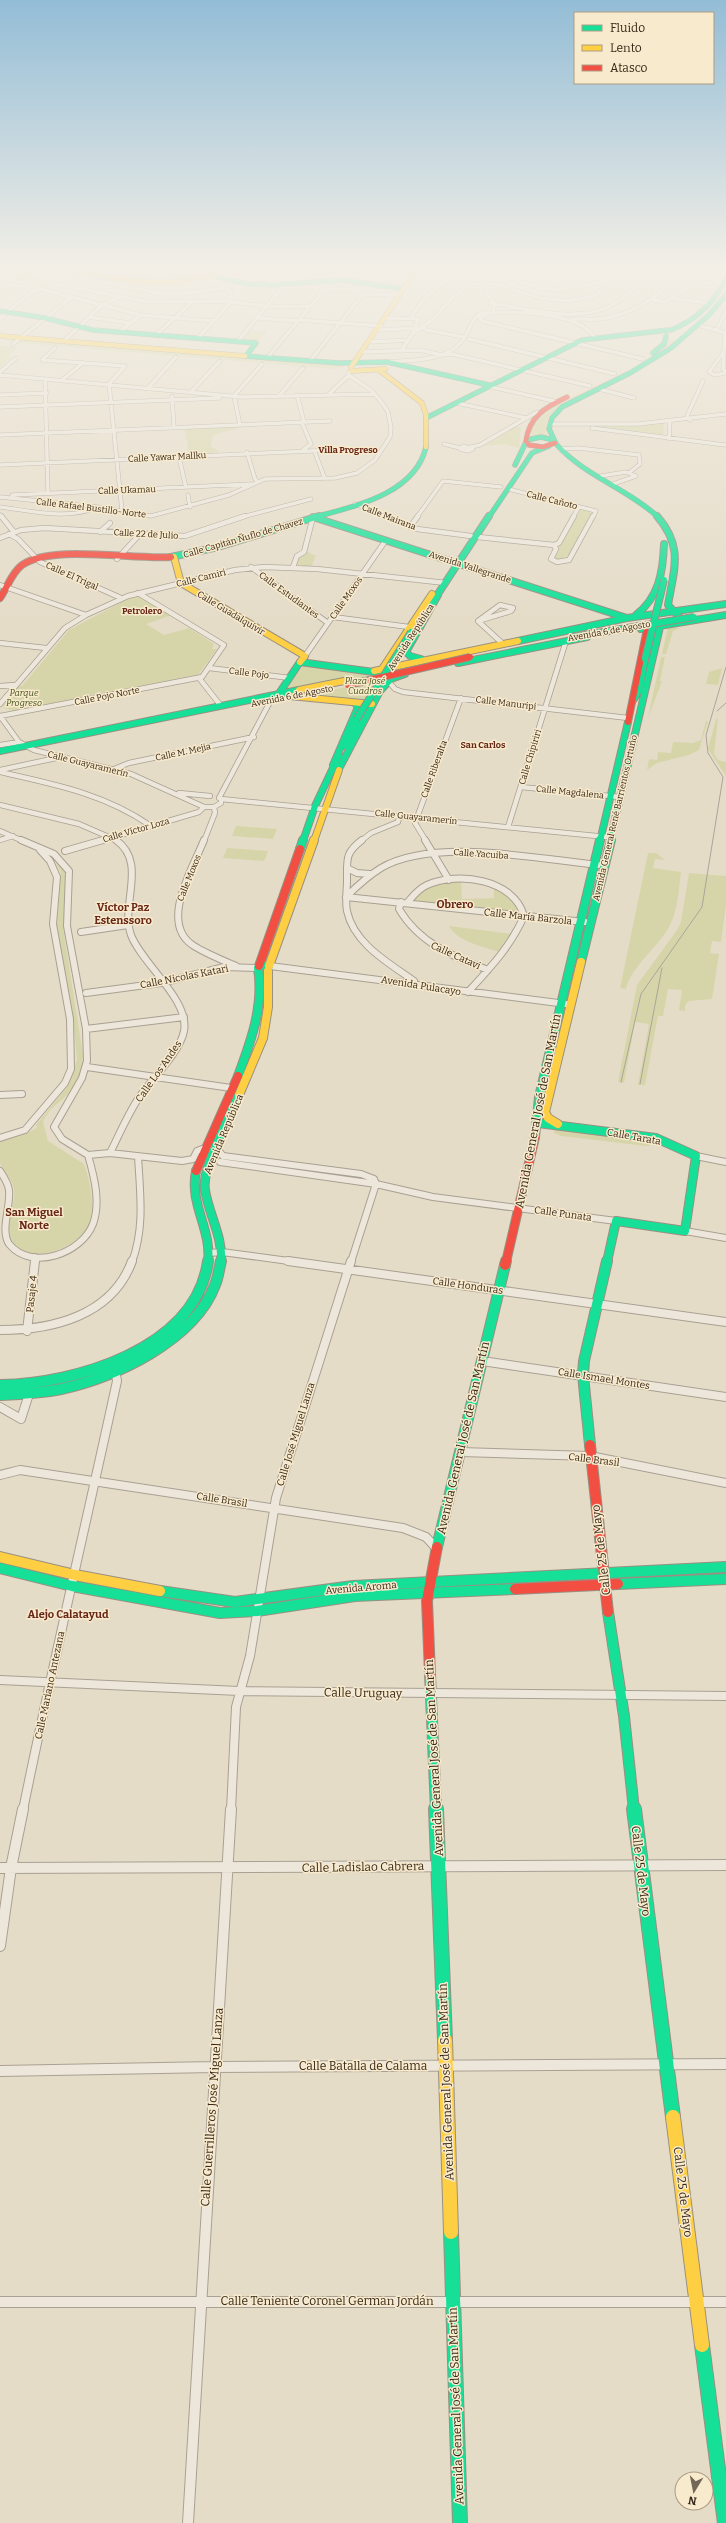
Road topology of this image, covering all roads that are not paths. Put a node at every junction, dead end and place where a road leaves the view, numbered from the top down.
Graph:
1 (109, 384) edge
2 (46, 385) edge
3 (116, 385) edge
4 (151, 385) edge
5 (198, 385) edge
6 (245, 385) edge
7 (289, 385) edge
8 (337, 385) edge
9 (365, 385) edge
10 (402, 385) edge
11 (483, 385) edge
12 (580, 385) edge
13 (599, 385) edge
14 (601, 385) edge
15 (701, 385) edge
16 (488, 386) junction
17 (148, 388) junction
18 (594, 388) junction
19 (171, 390) junction
20 (191, 392) junction
21 (47, 393) junction
22 (374, 394) junction
23 (0, 395) edge
24 (298, 395) junction
25 (328, 395) junction
26 (279, 396) junction
27 (235, 397) junction
28 (172, 400) junction
29 (558, 402) junction
30 (631, 402) dead end
31 (113, 403) junction
32 (457, 403) junction
33 (47, 405) junction
34 (0, 407) edge
35 (538, 412) junction
36 (726, 414) edge
37 (426, 418) junction
38 (526, 418) junction
39 (690, 420) junction
40 (330, 421) dead end
41 (670, 421) junction
42 (304, 422) junction
43 (550, 424) junction
44 (240, 425) junction
45 (574, 425) junction
46 (174, 428) junction
47 (113, 430) junction
48 (47, 433) junction
49 (0, 435) edge
50 (669, 438) junction
51 (527, 441) junction
52 (444, 444) dead end
53 (549, 445) junction
54 (725, 445) edge
55 (303, 450) junction
56 (314, 450) junction
57 (334, 450) dead end
58 (247, 452) junction
59 (179, 457) junction
60 (114, 460) junction
61 (47, 463) junction
62 (0, 465) edge
63 (630, 472) junction
64 (601, 476) junction
65 (325, 479) junction
66 (256, 483) junction
67 (613, 484) junction
68 (186, 488) junction
69 (505, 488) junction
70 (118, 490) junction
71 (48, 493) junction
72 (0, 496) edge
73 (188, 496) dead end
74 (311, 499) dead end
75 (355, 504) junction
76 (0, 507) edge
77 (98, 507) junction
78 (190, 507) junction
79 (579, 507) junction
80 (122, 511) junction
81 (0, 515) edge
82 (313, 517) junction
83 (110, 523) dead end
84 (410, 527) junction
85 (100, 532) junction
86 (11, 533) junction
87 (140, 534) junction
88 (474, 536) junction
89 (0, 538) edge
90 (386, 540) junction
91 (669, 544) junction
92 (554, 545) junction
93 (174, 557) junction
94 (36, 558) junction
95 (117, 559) junction
96 (456, 563) junction
97 (251, 567) junction
98 (293, 567) junction
99 (363, 573) junction
100 (443, 582) junction
101 (181, 583) junction
102 (4, 586) edge
103 (138, 593) junction
104 (435, 594) junction
105 (0, 598) edge
106 (121, 598) junction
107 (726, 604) edge
108 (726, 607) edge
109 (674, 611) junction
110 (726, 613) edge
111 (86, 615) junction
112 (691, 615) junction
113 (333, 617) junction
114 (627, 618) junction
115 (478, 621) junction
116 (683, 621) junction
117 (328, 623) junction
118 (660, 627) junction
119 (647, 629) junction
120 (411, 630) junction
121 (569, 639) junction
122 (0, 643) edge
123 (502, 643) junction
124 (46, 648) junction
125 (467, 656) junction
126 (302, 659) junction
127 (422, 659) junction
128 (209, 668) junction
129 (378, 670) junction
130 (398, 675) junction
131 (199, 678) junction
132 (290, 678) junction
133 (388, 681) junction
134 (349, 682) junction
135 (15, 685) junction
136 (0, 686) edge
137 (290, 696) junction
138 (275, 697) junction
139 (460, 698) junction
140 (638, 699) junction
141 (355, 703) junction
142 (0, 704) edge
143 (372, 704) junction
144 (221, 706) junction
145 (545, 708) junction
146 (0, 716) edge
147 (628, 718) junction
148 (254, 737) junction
149 (21, 744) junction
150 (0, 745) edge
151 (34, 750) junction
152 (0, 751) edge
153 (61, 757) junction
154 (0, 759) edge
155 (337, 766) junction
156 (114, 769) junction
157 (0, 771) edge
158 (521, 787) junction
159 (173, 793) junction
160 (210, 796) junction
161 (610, 796) junction
162 (620, 797) junction
163 (220, 798) junction
164 (0, 805) edge
165 (203, 806) junction
166 (214, 807) junction
167 (319, 807) junction
168 (398, 815) junction
169 (417, 817) junction
170 (151, 826) junction
171 (508, 827) junction
172 (0, 831) edge
173 (13, 836) junction
174 (600, 836) junction
175 (111, 837) junction
176 (611, 837) junction
177 (0, 840) edge
178 (38, 848) junction
179 (65, 851) dead end
180 (434, 853) junction
181 (594, 864) junction
182 (604, 865) junction
183 (347, 868) junction
184 (370, 874) junction
185 (449, 880) junction
186 (346, 897) junction
187 (404, 903) junction
188 (524, 916) junction
189 (580, 922) junction
190 (591, 923) junction
191 (128, 925) junction
192 (81, 932) dead end
193 (236, 966) junction
194 (265, 968) junction
195 (488, 970) junction
196 (161, 983) junction
197 (418, 983) junction
198 (468, 992) junction
199 (86, 993) dead end
200 (559, 1006) junction
201 (571, 1007) junction
202 (184, 1017) junction
203 (86, 1029) junction
204 (87, 1067) junction
205 (153, 1076) junction
206 (231, 1088) junction
207 (22, 1094) dead end
208 (0, 1096) edge
209 (538, 1123) junction
210 (559, 1125) junction
211 (0, 1138) edge
212 (206, 1148) junction
213 (215, 1148) junction
214 (110, 1153) junction
215 (88, 1155) junction
216 (138, 1156) junction
217 (696, 1156) junction
218 (221, 1159) junction
219 (726, 1162) edge
220 (200, 1163) junction
221 (0, 1171) edge
222 (376, 1184) junction
223 (519, 1207) junction
224 (616, 1221) junction
225 (685, 1231) junction
226 (2, 1235) edge
227 (726, 1238) edge
228 (222, 1252) junction
229 (209, 1253) junction
230 (35, 1257) junction
231 (347, 1269) junction
232 (499, 1289) junction
233 (597, 1303) junction
234 (726, 1322) edge
235 (0, 1330) edge
236 (27, 1331) junction
237 (482, 1360) junction
238 (114, 1367) junction
239 (583, 1375) junction
240 (0, 1385) edge
241 (29, 1394) junction
242 (0, 1395) edge
243 (726, 1397) edge
244 (0, 1407) edge
245 (461, 1452) junction
246 (590, 1456) junction
247 (0, 1475) edge
248 (94, 1480) junction
249 (726, 1483) edge
250 (275, 1507) junction
251 (437, 1549) junction
252 (0, 1557) edge
253 (726, 1567) edge
254 (0, 1568) edge
255 (602, 1573) junction
256 (75, 1575) junction
257 (726, 1579) edge
258 (430, 1582) junction
259 (72, 1586) junction
260 (604, 1586) junction
261 (428, 1593) junction
262 (260, 1600) junction
263 (257, 1611) junction
264 (0, 1680) edge
265 (48, 1682) junction
266 (239, 1691) junction
267 (431, 1694) junction
268 (726, 1696) edge
269 (620, 1697) junction
270 (640, 1864) junction
271 (726, 1865) edge
272 (439, 1866) junction
273 (0, 1868) edge
274 (12, 1868) junction
275 (228, 1868) junction
276 (0, 1946) edge
277 (667, 2064) junction
278 (726, 2064) edge
279 (446, 2066) junction
280 (214, 2067) junction
281 (0, 2071) edge
282 (453, 2301) junction
283 (0, 2302) edge
284 (200, 2302) junction
285 (726, 2302) edge
286 (698, 2303) junction
287 (188, 2523) edge
288 (460, 2523) edge
289 (725, 2523) edge

1 - 31 street
2 - 21 street
3 - 17 street
4 - 17 street
5 - 20 street
6 - 27 street
7 - 26 street
8 - 25 street
9 - 22 street, Calle Rafael Bustillo-Norte
10 - 37 main road, Calle Capitán Ñuflo de Chavez
11 - 16 main road
12 - 18 street
13 - 18 main road
14 - 18 main road
15 - 39 street
16 - 29 street
16 - 32 main road
17 - 19 street
18 - 29 main road
18 - 30 street
18 - 43 main road
19 - 20 street
19 - 28 street
20 - 27 street
21 - 23 street
21 - 33 street
22 - 25 street
22 - 65 street, Calle Rafael Bustillo-Norte
24 - 25 street
24 - 26 street
24 - 42 street
26 - 27 street
27 - 28 street
27 - 44 street
28 - 31 street
28 - 46 street
29 - 35 main road
31 - 33 street
31 - 47 street
32 - 37 main road
32 - 38 street
33 - 34 street
33 - 48 street
35 - 38 street
35 - 51 main road, Avenida República
36 - 39 street
37 - 75 main road, Calle Capitán Ñuflo de Chavez
38 - 52 street
39 - 41 street
40 - 42 street
41 - 45 street
41 - 50 street
42 - 44 street
42 - 55 street
43 - 45 street
43 - 53 main road
44 - 46 street
45 - 50 street
46 - 47 street
47 - 48 street
47 - 60 street
48 - 49 street
48 - 61 street
50 - 54 street
51 - 53 main road
51 - 53 main road
51 - 69 main road, Avenida República
53 - 63 street
53 - 64 main road
53 - 69 main road, Avenida República
53 - 91 main road
55 - 56 street, Calle Yawar Mallku
55 - 58 street, Calle Yawar Mallku
56 - 57 street, Calle Yawar Mallku
56 - 65 street
58 - 59 street, Calle Yawar Mallku
58 - 66 street
59 - 60 street, Calle Yawar Mallku
59 - 68 street
60 - 61 street, Calle Yawar Mallku
60 - 70 street
61 - 62 street, Calle Yawar Mallku
61 - 71 street
63 - 64 street
63 - 67 street
64 - 67 main road
65 - 66 street, Calle Rafael Bustillo-Norte
66 - 68 street, Calle Ukamau
66 - 78 street, Calle Rafael Bustillo-Norte
67 - 91 main road
68 - 70 street, Calle Ukamau
69 - 79 street, Calle Cañoto
69 - 84 street, Calle Cañoto
69 - 88 main road, Avenida República
70 - 71 street, Calle Ukamau
70 - 80 street
71 - 72 street, Calle Ukamau
72 - 77 street, Calle Rafael Bustillo-Norte
73 - 78 street
74 - 87 street, Calle 22 de Julio
75 - 82 main road, Calle Capitán Ñuflo de Chavez
75 - 84 street, Calle Mairana
76 - 77 street
77 - 80 street, Calle Rafael Bustillo-Norte
78 - 80 street, Calle Rafael Bustillo-Norte
79 - 92 street
79 - 92 street, Calle Cañoto
81 - 86 street, Calle El Trigal
82 - 90 main road, Avenida Vallegrande
82 - 93 main road, Calle Capitán Ñuflo de Chavez
82 - 98 street
83 - 85 street
84 - 88 street, Calle Mairana
85 - 86 street, Calle 22 de Julio
85 - 87 street, Calle 22 de Julio
86 - 89 street, Calle 22 de Julio
86 - 94 street, Calle El Trigal
87 - 95 street
88 - 92 street, Calle Mairana
88 - 96 main road, Avenida República
90 - 96 main road, Avenida Vallegrande
90 - 99 street, Calle Moxos
91 - 109 main road
91 - 114 main road
91 - 140 main road, bridge
93 - 95 main road, Calle Capitán Ñuflo de Chavez
93 - 101 main road
94 - 95 main road, Calle Capitán Ñuflo de Chavez
94 - 102 main road, Calle Capitán Ñuflo de Chavez
94 - 106 street, Calle El Trigal
96 - 100 main road, Avenida República
96 - 114 main road, Avenida Vallegrande
97 - 98 street, Calle Camiri
97 - 101 street, Calle Camiri
97 - 117 street, Calle Estudiantes
98 - 99 street, Calle Camiri
99 - 100 street, Calle Camiri
99 - 113 street, Calle Moxos
100 - 104 main road, Avenida República
101 - 103 street, Calle Camiri
101 - 126 main road, Calle Guadalquivir
102 - 105 main road, Calle Capitán Ñuflo de Chavez
102 - 111 street
103 - 106 street, Calle Camiri
103 - 128 street
104 - 120 main road, Avenida República
104 - 127 main road
106 - 111 street, Calle Camiri
107 - 109 main road, Avenida 6 de Agosto
108 - 112 main road, Avenida 6 de Agosto
109 - 114 main road, Avenida 6 de Agosto
109 - 116 main road
109 - 119 main road
110 - 112 main road, Avenida 6 de Agosto
110 - 116 main road, Avenida 6 de Agosto
111 - 124 street, Calle Camiri
112 - 121 main road, Avenida 6 de Agosto, bridge
112 - 125 main road, Avenida 6 de Agosto
113 - 117 street, Calle Moxos
113 - 120 street, Calle Estudiantes
114 - 123 main road, Avenida 6 de Agosto
115 - 115 street
115 - 123 street
116 - 118 main road, Avenida 6 de Agosto
117 - 126 street, Calle Moxos
118 - 119 main road, Avenida 6 de Agosto
118 - 140 main road, Avenida General René Barrientos Ortuño
119 - 121 main road, Avenida 6 de Agosto
119 - 140 main road, Avenida General René Barrientos Ortuño
120 - 129 main road
120 - 155 main road, Avenida República, bridge
121 - 125 main road, Avenida 6 de Agosto
121 - 130 main road, Avenida 6 de Agosto
121 - 145 street, Calle Chipiriri
122 - 124 street
123 - 127 main road, Avenida 6 de Agosto
124 - 135 street, Calle Camiri
125 - 134 main road, Avenida 6 de Agosto
126 - 129 main road, Calle Guadalquivir
126 - 132 main road, Calle Moxos
127 - 129 main road, Avenida 6 de Agosto
128 - 131 street
128 - 132 street, Calle Pojo
129 - 130 main road
129 - 133 main road
130 - 133 main road, Avenida 6 de Agosto
131 - 144 street
131 - 146 street, Calle Pojo Norte
132 - 138 main road, Calle Moxos
133 - 139 street, Calle Manuripi
133 - 143 main road, Avenida República
134 - 137 main road, Avenida 6 de Agosto
134 - 138 main road, Avenida 6 de Agosto
135 - 136 street
135 - 142 street, Calle Camiri
137 - 138 main road, Avenida 6 de Agosto
137 - 141 main road
138 - 144 main road, Avenida 6 de Agosto
138 - 148 street, Calle Moxos
138 - 151 main road, Avenida 6 de Agosto
139 - 145 street, Calle Manuripi
139 - 169 street, Calle Riberalta
140 - 147 main road, Avenida General René Barrientos Ortuño
140 - 162 main road, Avenida General René Barrientos Ortuño
141 - 143 main road
141 - 155 main road
143 - 155 main road, Avenida República
144 - 149 main road, Avenida 6 de Agosto
145 - 147 street, Calle Manuripi
145 - 158 street, Calle Chipiriri
146 - 149 street
147 - 161 main road, Avenida General René Barrientos Ortuño
148 - 156 street, Calle M. Mejia
148 - 163 street, Calle Moxos
149 - 150 street, Avenida 6 de Agosto
149 - 151 street, Calle Guayaramerín
149 - 152 main road, Avenida 6 de Agosto
151 - 153 street, Calle Guayaramerín
151 - 154 main road, Avenida 6 de Agosto
153 - 156 street, Calle Guayaramerín
153 - 157 street
155 - 167 main road, Avenida República
156 - 159 street, Calle Guayaramerín
157 - 170 street
158 - 161 street, Calle Magdalena
158 - 171 street, Calle Chipiriri
159 - 160 street, Calle Guayaramerín
159 - 165 street, Calle Guayaramerín
160 - 163 street, Calle Guayaramerín
160 - 165 street
161 - 162 street, Calle Magdalena
161 - 174 main road, Avenida General René Barrientos Ortuño
162 - 176 main road, Avenida General René Barrientos Ortuño
163 - 166 street, Calle Moxos
163 - 167 street, Calle Guayaramerín
164 - 175 street
165 - 166 street
165 - 170 street, Calle Víctor Loza
166 - 193 street, Calle Moxos
167 - 168 street, Calle Guayaramerín
167 - 194 main road, Avenida República
168 - 169 street, Calle Guayaramerín
168 - 183 street
169 - 171 street, Calle Guayaramerín
169 - 180 street
170 - 175 street, Calle Víctor Loza
171 - 174 street, Calle Guayaramerín
172 - 173 street
173 - 177 street
173 - 178 street
174 - 176 street, Calle Guayaramerín
174 - 181 main road, Avenida General René Barrientos Ortuño
175 - 179 street, Calle Víctor Loza
175 - 191 street
176 - 182 main road, Avenida General René Barrientos Ortuño
178 - 203 street
178 - 211 street
180 - 181 street, Calle Yacuiba
180 - 184 street, Calle Yacuiba
180 - 185 street
181 - 182 street, Calle Yacuiba
181 - 189 main road, Avenida General René Barrientos Ortuño
182 - 190 main road, Avenida General René Barrientos Ortuño
183 - 184 street
183 - 186 street
184 - 186 street, Calle Yacuiba
185 - 187 street
185 - 188 street
186 - 187 street, Calle María Barzola
186 - 197 street
187 - 188 street, Calle María Barzola
187 - 195 street, Calle Catavi
188 - 189 street, Calle María Barzola
188 - 195 street
189 - 190 street, Calle María Barzola
189 - 200 main road, Avenida General René Barrientos Ortuño
190 - 201 main road, Avenida General René Barrientos Ortuño
191 - 192 street
191 - 196 street
193 - 194 street, Calle Nicolas Katari
193 - 196 street, Calle Nicolas Katari
194 - 197 street, Avenida Pulacayo
194 - 200 street, Avenida Pulacayo
194 - 206 main road, Avenida República
194 - 213 main road, Avenida República
195 - 198 street
196 - 199 street, Calle Nicolas Katari
196 - 202 street
197 - 198 street, Avenida Pulacayo
198 - 200 street, Avenida Pulacayo
200 - 201 street, Avenida Pulacayo
200 - 209 main road, Avenida General José de San Martín
201 - 210 main road, Avenida General José de San Martín
202 - 203 street
202 - 205 street, Calle Los Andes
203 - 204 street
204 - 205 street
204 - 215 street
205 - 206 street
205 - 214 street, Calle Los Andes
206 - 212 main road, Avenida República
207 - 208 street
209 - 210 main road, Calle Tarata
209 - 223 main road, Avenida General José de San Martín
210 - 217 main road, Calle Tarata
212 - 213 street
212 - 220 main road, Avenida República
213 - 218 street
213 - 220 main road, Avenida República
214 - 215 street
214 - 216 street
215 - 230 street
216 - 220 street
216 - 236 street
217 - 219 street, Calle Tarata
217 - 225 main road
218 - 220 street
218 - 222 street, Calle Punata
220 - 228 main road, Avenida República
220 - 229 main road, Avenida República
221 - 226 street
222 - 223 street, Calle Punata
222 - 231 street, Calle José Miguel Lanza
223 - 224 street, Calle Punata
223 - 232 main road, Avenida General José de San Martín
224 - 225 main road, Calle Punata
224 - 233 main road, Calle 25 de Mayo
225 - 227 street, Calle Punata
226 - 230 street
228 - 229 street, Calle Honduras
228 - 231 street, Calle Honduras
228 - 238 main road, Avenida República
229 - 238 main road, Avenida República
230 - 236 street, Pasaje 4
231 - 232 street, Calle Honduras
231 - 250 street, Calle José Miguel Lanza
232 - 233 street, Calle Honduras
232 - 237 main road, Avenida General José de San Martín
233 - 234 street, Calle Honduras
233 - 239 main road, Calle 25 de Mayo
235 - 236 street
237 - 239 street, Calle Ismael Montes
237 - 245 main road, Avenida General José de San Martín
238 - 240 main road, Avenida República
238 - 241 main road, Avenida República
238 - 248 street, Calle Mariano Antezana
239 - 243 street, Calle Ismael Montes
239 - 246 main road, Calle 25 de Mayo
241 - 242 main road, Avenida República
241 - 244 street
245 - 246 street, Calle Brasil
245 - 251 main road, Avenida General José de San Martín
246 - 249 street, Calle Brasil
246 - 255 main road, Calle 25 de Mayo
247 - 248 street, Calle Brasil
248 - 250 street, Calle Brasil
248 - 256 street, Calle Mariano Antezana
250 - 251 street, Calle Brasil
250 - 262 street, Calle José Miguel Lanza
251 - 258 main road, Avenida General José de San Martín
252 - 256 main road, Avenida Aroma
253 - 255 main road, Avenida Aroma
254 - 259 main road, Avenida Aroma
255 - 258 main road, Avenida Aroma
255 - 260 main road, Calle 25 de Mayo
256 - 259 street, Calle Mariano Antezana
256 - 262 main road, Avenida Aroma
257 - 260 main road, Avenida Aroma
258 - 261 main road, Avenida General José de San Martín
258 - 262 main road, Avenida Aroma
259 - 263 main road, Avenida Aroma
259 - 265 street, Calle Mariano Antezana
260 - 261 main road, Avenida Aroma
260 - 269 main road, Calle 25 de Mayo
261 - 263 main road, Avenida Aroma
261 - 267 main road, Avenida General José de San Martín
262 - 263 street, Calle José Miguel Lanza
263 - 266 street, Calle José Miguel Lanza
264 - 265 street, Calle Uruguay
265 - 266 street, Calle Uruguay
265 - 274 street, Calle Mariano Antezana
266 - 267 street, Calle Uruguay
266 - 275 street, Calle Guerrilleros José Miguel Lanza
267 - 269 street, Calle Uruguay
267 - 272 main road, Avenida General José de San Martín
268 - 269 street, Calle Uruguay
269 - 270 main road, Calle 25 de Mayo
270 - 271 street, Calle Ladislao Cabrera
270 - 272 street, Calle Ladislao Cabrera
270 - 277 main road, Calle 25 de Mayo
272 - 275 street, Calle Ladislao Cabrera
272 - 279 main road, Avenida General José de San Martín
273 - 274 street, Calle Ladislao Cabrera
274 - 275 street, Calle Ladislao Cabrera
274 - 276 street, Calle Mariano Antezana
275 - 280 street, Calle Guerrilleros José Miguel Lanza
277 - 278 street, Calle Batalla de Calama
277 - 279 street, Calle Batalla de Calama
277 - 286 main road, Calle 25 de Mayo
279 - 280 street, Calle Batalla de Calama
279 - 282 main road, Avenida General José de San Martín
280 - 281 street, Calle Batalla de Calama
280 - 284 street, Calle Guerrilleros José Miguel Lanza
282 - 284 street, Calle Teniente Coronel German Jordán
282 - 286 street, Calle Teniente Coronel German Jordán
282 - 288 main road, Avenida General José de San Martín
283 - 284 street, Calle Teniente Coronel German Jordán
284 - 287 street, Calle Guerrilleros José Miguel Lanza
285 - 286 street, Calle Teniente Coronel German Jordán
286 - 289 main road, Calle 25 de Mayo

